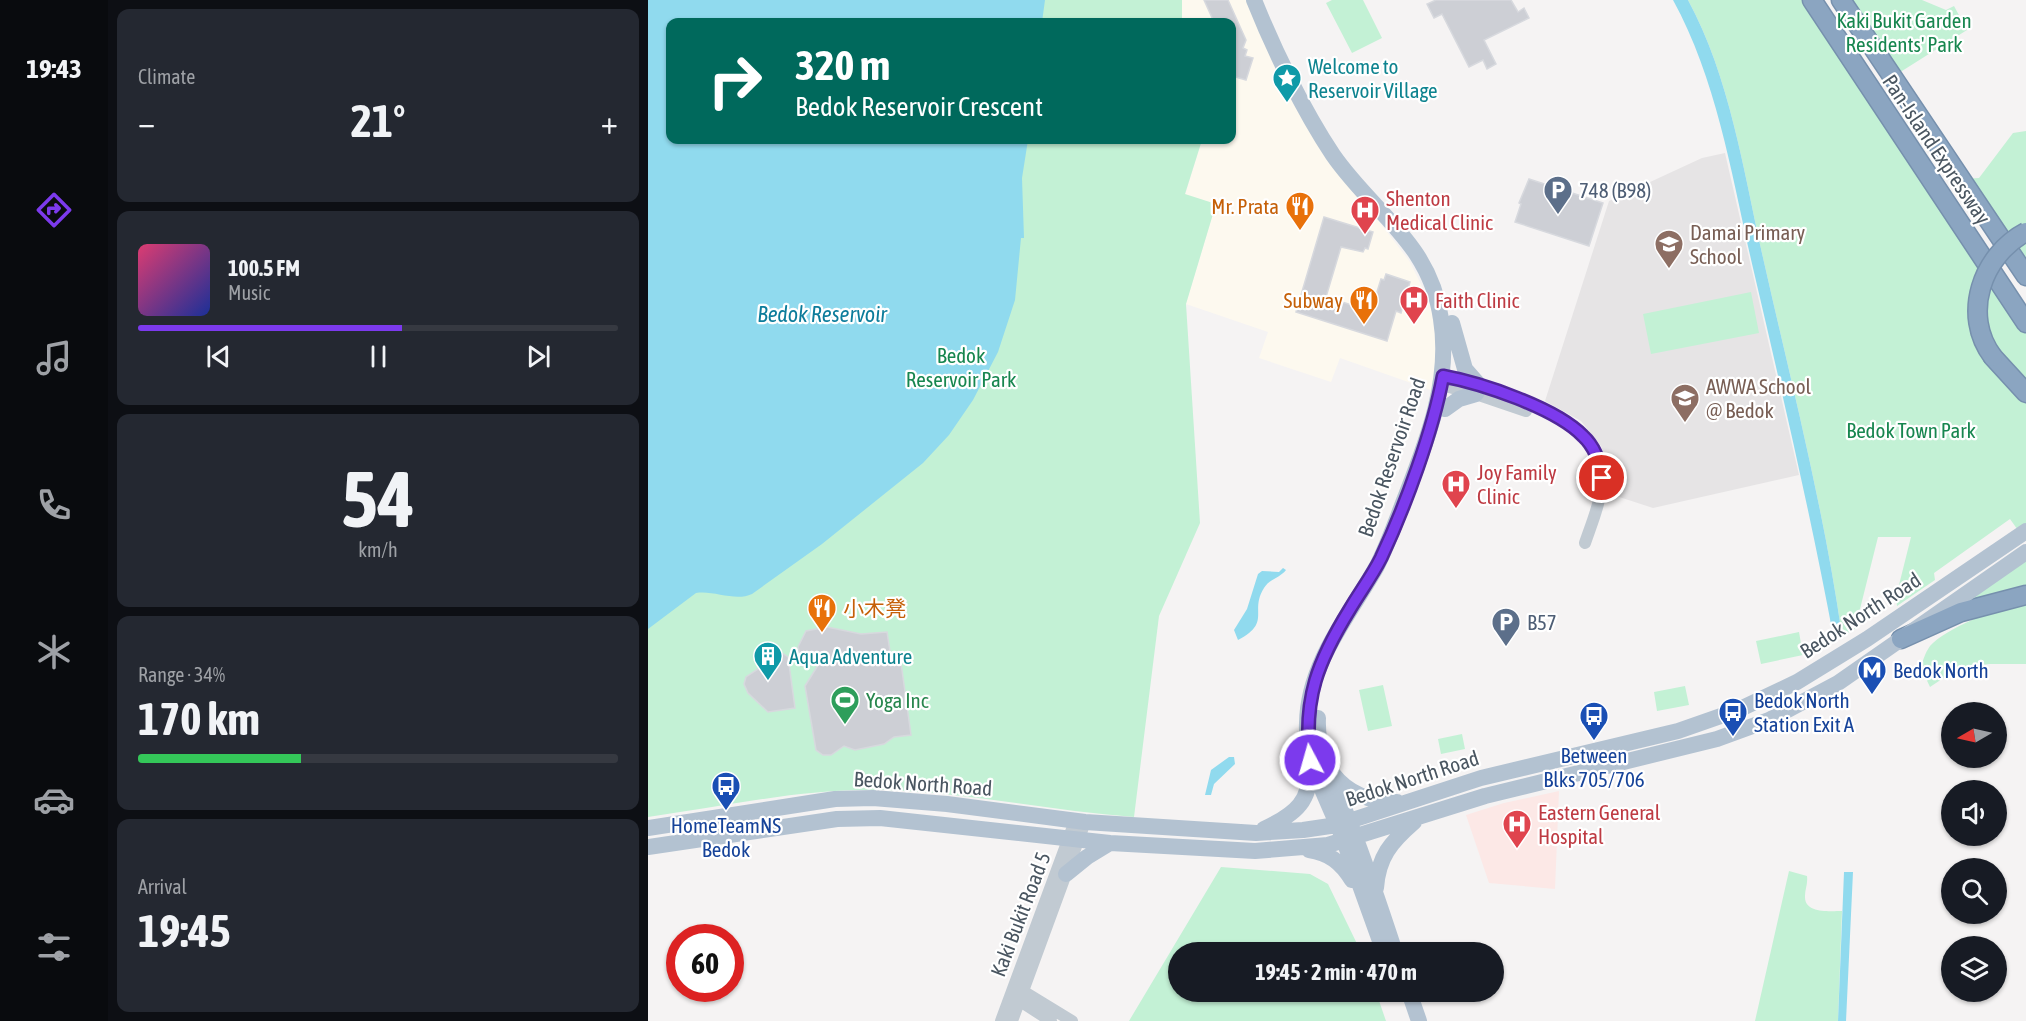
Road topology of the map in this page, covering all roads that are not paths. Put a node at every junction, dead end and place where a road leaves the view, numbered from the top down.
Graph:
1 (1254, 0) edge
2 (1266, 0) edge
3 (1812, 0) edge
4 (1841, 0) edge
5 (2026, 232) edge
6 (2026, 276) edge
7 (1452, 323) junction
8 (2026, 323) edge
9 (1447, 381) junction
10 (1478, 389) junction
11 (2026, 393) edge
12 (1445, 409) junction
13 (2026, 531) edge
14 (2026, 552) edge
15 (2026, 595) edge
16 (1901, 639) junction
17 (1308, 741) junction
18 (1326, 764) junction
19 (1407, 803) junction
20 (798, 805) junction
21 (1419, 817) junction
22 (819, 821) junction
23 (1080, 821) junction
24 (1343, 823) junction
25 (648, 828) edge
26 (1256, 832) junction
27 (1350, 839) junction
28 (1074, 840) junction
29 (1110, 843) junction
30 (648, 847) edge
31 (1302, 849) junction
32 (1066, 874) junction
33 (1372, 900) junction
34 (1382, 942) edge
35 (1391, 942) edge
36 (1017, 993) junction
37 (1401, 1002) edge
38 (1412, 1002) edge
39 (1001, 1021) edge
40 (1012, 1021) edge
41 (1051, 1021) edge
42 (1072, 1021) edge
43 (1408, 1021) edge
44 (1419, 1021) edge

1 - 9 main road, Bedok Reservoir Road
2 - 7 main road, Bedok Reservoir Road
3 - 8 highway, Pan-Island Expressway
4 - 6 highway, Pan-Island Expressway
5 - 11 highway, bridge
7 - 9 main road, Bedok Reservoir Road
7 - 10 main road
9 - 10 street
9 - 12 main road, Bedok Reservoir Road
9 - 17 main road, Bedok Reservoir Road
10 - 10 street
10 - 12 main road
12 - 18 main road, Bedok Reservoir Road
13 - 19 main road, Bedok North Road
14 - 16 main road, Bedok North Road
15 - 16 highway
16 - 21 main road, Bedok North Road
17 - 24 main road, Bedok Reservoir Road
17 - 26 main road
18 - 19 main road
18 - 24 main road, Bedok Reservoir Road
19 - 24 main road, Bedok North Road
20 - 22 main road
20 - 23 main road, Bedok North Road
20 - 25 main road, Bedok North Road
21 - 27 main road, Bedok North Road
21 - 33 main road
22 - 28 main road, Bedok North Road
22 - 30 main road, Bedok North Road
23 - 26 main road, Bedok North Road
23 - 28 street, Kaki Bukit Road 5
24 - 26 main road, Bedok North Road
24 - 27 main road, Bedok Reservoir Road
27 - 31 main road, Bedok North Road
27 - 33 main road, Bedok Reservoir Road
28 - 29 main road, Bedok North Road
28 - 32 street, Kaki Bukit Road 5
28 - 36 street, Kaki Bukit Road 5
29 - 31 main road, Bedok North Road
29 - 32 main road
31 - 33 main road
32 - 36 street, Kaki Bukit Road 5
33 - 34 main road, Bedok Reservoir Road
33 - 35 main road, Bedok Reservoir Road
36 - 39 street, Kaki Bukit Road 5
36 - 40 street, Kaki Bukit Road 5
36 - 41 street
36 - 42 street
37 - 43 main road
38 - 44 main road

